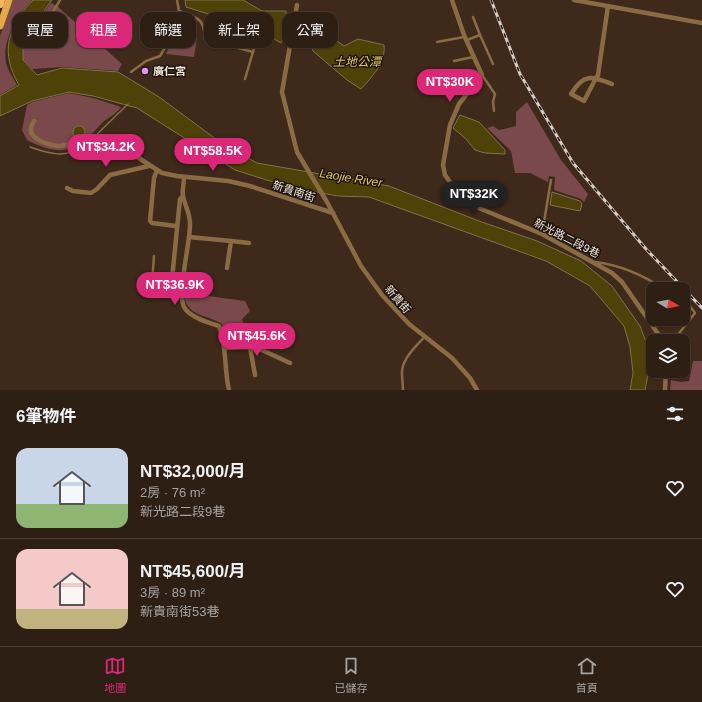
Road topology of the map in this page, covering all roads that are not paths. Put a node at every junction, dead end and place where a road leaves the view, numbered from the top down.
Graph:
1 (1, 0) edge
2 (9, 0) edge
3 (60, 0) edge
4 (177, 0) edge
5 (294, 0) edge
6 (299, 0) edge
7 (452, 0) edge
8 (574, 0) edge
9 (0, 4) edge
10 (297, 5) junction
11 (608, 6) junction
12 (179, 11) junction
13 (53, 12) dead end
14 (473, 16) dead end
15 (702, 23) edge
16 (0, 26) edge
17 (480, 35) junction
18 (466, 38) junction
19 (437, 42) dead end
20 (254, 48) edge
21 (253, 52) junction
22 (474, 57) junction
23 (454, 61) dead end
24 (493, 64) dead end
25 (131, 72) dead end
26 (482, 75) junction
27 (596, 78) junction
28 (245, 79) dead end
29 (612, 84) dead end
30 (494, 111) dead end
31 (34, 121) dead end
32 (149, 166) junction
33 (157, 170) junction
34 (184, 177) junction
35 (551, 180) dead end
36 (67, 188) dead end
37 (183, 196) junction
38 (333, 213) junction
39 (176, 226) junction
40 (542, 234) junction
41 (189, 237) junction
42 (231, 241) junction
43 (249, 243) dead end
44 (154, 256) dead end
45 (595, 262) junction
46 (227, 268) dead end
47 (172, 279) dead end
48 (654, 282) edge
49 (182, 291) junction
50 (690, 306) edge
51 (690, 319) edge
52 (685, 326) edge
53 (658, 334) edge
54 (678, 334) edge
55 (425, 336) junction
56 (250, 347) junction
57 (224, 348) junction
58 (290, 363) dead end
59 (255, 375) dead end
60 (666, 378) edge
61 (229, 390) edge
62 (403, 390) edge
63 (477, 390) edge
64 (665, 390) edge

1 - 9 highway
2 - 16 main road
3 - 13 lane
4 - 12 lane
5 - 10 lane
6 - 10 lane
7 - 18 street
8 - 11 street
10 - 38 street, 新貴街
11 - 15 street
11 - 27 street
12 - 21 lane
12 - 25 lane
14 - 17 lane
17 - 18 lane
17 - 24 lane
18 - 19 lane
18 - 22 street
20 - 21 lane
21 - 28 lane
22 - 23 lane
22 - 26 street
26 - 30 lane
26 - 40 street, 新光路二段9巷
27 - 27 street
27 - 29 street
31 - 32 street, 新貴南街
32 - 33 street, 新貴南街
32 - 36 street
33 - 34 street, 新貴南街
33 - 39 street
34 - 37 street
34 - 38 street, 新貴南街
35 - 40 lane
37 - 39 street
37 - 41 street
38 - 55 street, 新貴街
39 - 47 street
40 - 45 street, 新光路二段9巷
41 - 42 street
41 - 49 street
42 - 43 street
42 - 46 street
44 - 49 lane
45 - 48 lane
45 - 53 street, 新光路二段9巷
49 - 57 street
50 - 51 lane
52 - 54 lane
55 - 62 lane
55 - 63 street, 新貴街
56 - 57 street
56 - 58 street
56 - 59 street
57 - 61 street
60 - 64 street

